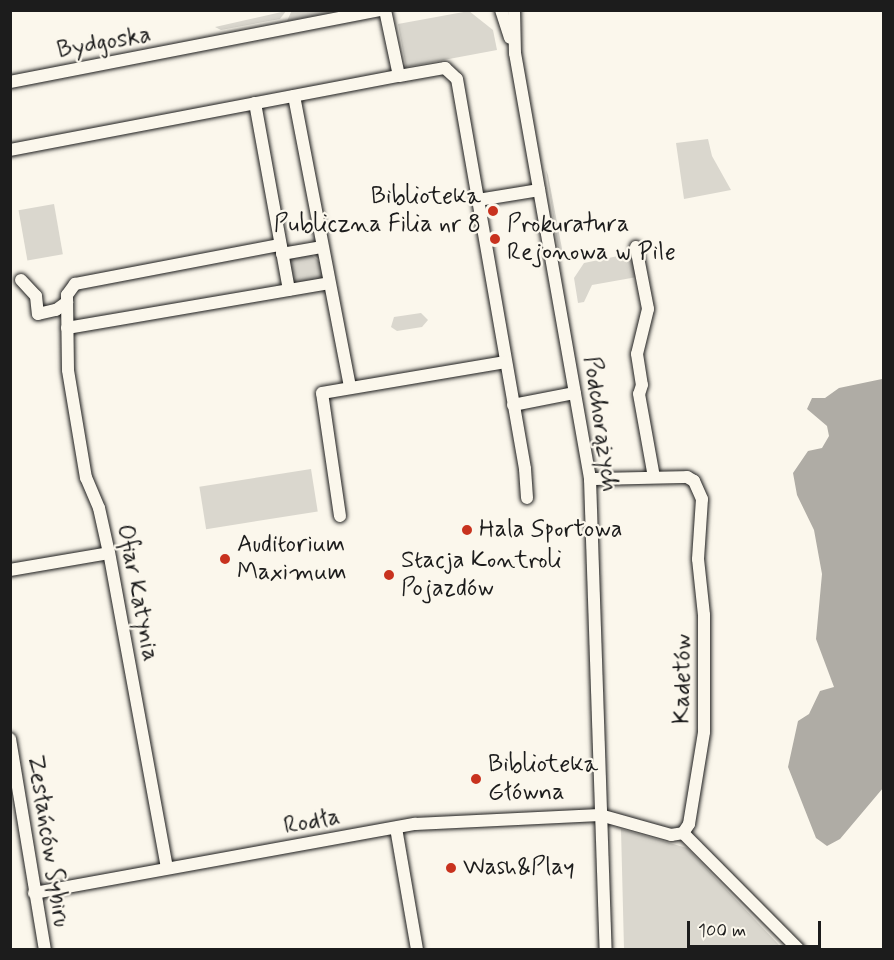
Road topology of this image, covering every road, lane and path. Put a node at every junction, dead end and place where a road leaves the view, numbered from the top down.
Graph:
1 (383, 10) edge
2 (501, 10) edge
3 (514, 10) edge
4 (515, 53) junction
5 (399, 76) junction
6 (10, 82) edge
7 (294, 96) junction
8 (255, 103) junction
9 (10, 150) edge
10 (539, 190) junction
11 (478, 200) junction
12 (322, 247) junction
13 (636, 247) dead end
14 (281, 249) junction
15 (21, 280) dead end
16 (329, 283) junction
17 (289, 290) junction
18 (67, 302) junction
19 (67, 328) junction
20 (505, 362) junction
21 (350, 387) junction
22 (576, 393) junction
23 (513, 405) junction
24 (654, 477) junction
25 (590, 480) junction
26 (527, 498) dead end
27 (340, 516) dead end
28 (109, 553) junction
29 (10, 570) edge
30 (10, 739) edge
31 (600, 815) junction
32 (396, 828) junction
33 (683, 833) junction
34 (167, 868) junction
35 (34, 893) junction
36 (45, 950) edge
37 (417, 950) edge
38 (606, 950) edge
39 (799, 950) edge

1 - 5 street
1 - 6 street, Bydgoska
2 - 4 street, Podchorążych
3 - 4 street, Podchorążych
4 - 10 street, Podchorążych
5 - 7 street
5 - 11 street
7 - 8 street
7 - 12 street
8 - 9 street
8 - 14 street
10 - 11 street
10 - 22 street, Podchorążych
11 - 20 street
12 - 14 street
12 - 16 street
13 - 24 street
14 - 17 street
14 - 18 street
15 - 18 street
16 - 17 street
16 - 21 street
17 - 19 street
18 - 19 street, Ofiar Katynia
19 - 28 street, Ofiar Katynia
20 - 21 street
20 - 23 street
21 - 27 street
22 - 23 street
22 - 25 street, Podchorążych
23 - 26 street
24 - 25 street, Kadetów
24 - 33 street, Kadetów
25 - 31 street, Podchorążych
28 - 29 street
28 - 34 street, Ofiar Katynia
30 - 35 street, Zesłańców Sybiru
31 - 32 street, Rodła
31 - 33 street
31 - 38 street, Podchorążych
32 - 34 street, Rodła
32 - 37 street
33 - 39 street
34 - 35 street, Rodła
35 - 36 street, Zesłańców Sybiru

